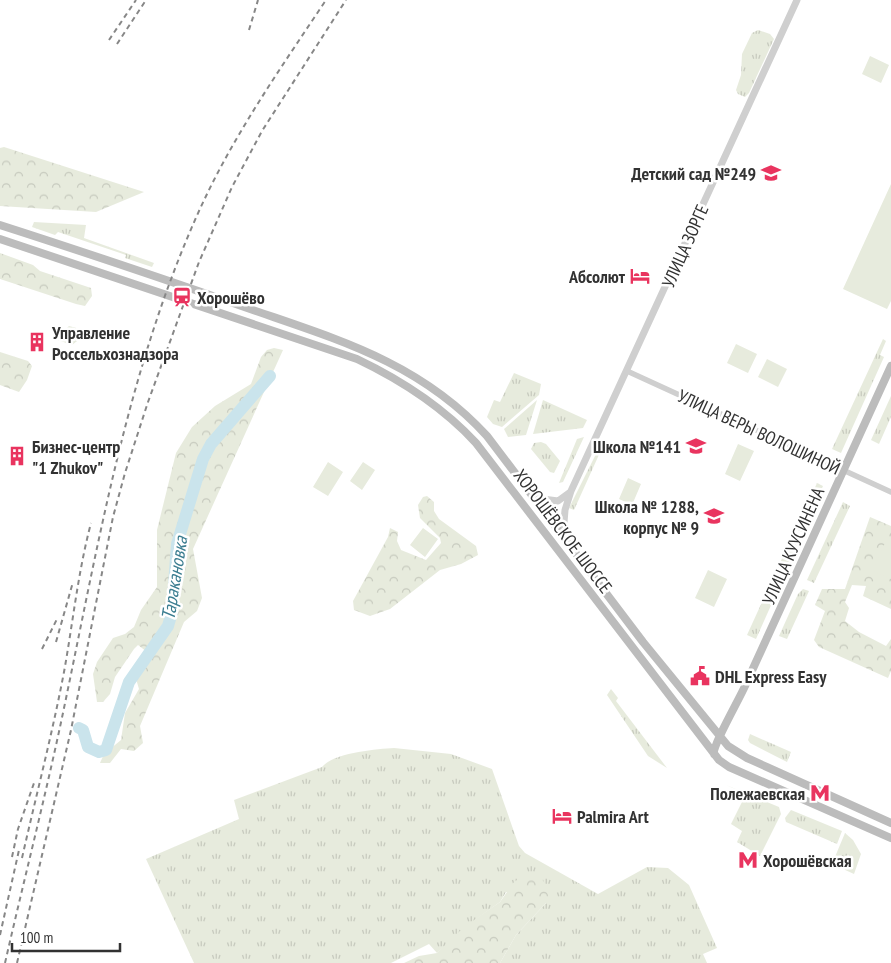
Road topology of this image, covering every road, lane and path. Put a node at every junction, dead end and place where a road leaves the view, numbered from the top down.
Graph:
1 (797, 0) edge
2 (0, 224) edge
3 (0, 239) edge
4 (891, 366) edge
5 (627, 371) junction
6 (844, 470) junction
7 (571, 491) junction
8 (891, 492) edge
9 (535, 498) junction
10 (563, 535) junction
11 (695, 729) junction
12 (719, 736) junction
13 (717, 758) junction
14 (891, 823) edge
15 (891, 838) edge

1 - 5 street, УЛИЦА ЗОРГЕ
2 - 9 main road, ХОРОШЁВСКОЕ ШОССЕ
3 - 11 main road, ХОРОШЁВСКОЕ ШОССЕ
4 - 6 main road, УЛИЦА КУУСИНЕНА
5 - 6 street, УЛИЦА ВЕРЫ ВОЛОШИНОЙ
5 - 7 street, УЛИЦА ЗОРГЕ
6 - 8 street, УЛИЦА ВЕРЫ ВОЛОШИНОЙ
6 - 12 main road, УЛИЦА КУУСИНЕНА
7 - 9 street
7 - 10 street, УЛИЦА ЗОРГЕ
9 - 10 main road, ХОРОШЁВСКОЕ ШОССЕ
10 - 12 main road, ХОРОШЁВСКОЕ ШОССЕ
11 - 12 main road
11 - 13 main road, ХОРОШЁВСКОЕ ШОССЕ
12 - 13 main road
12 - 14 main road, ХОРОШЁВСКОЕ ШОССЕ
13 - 15 main road, ХОРОШЁВСКОЕ ШОССЕ

